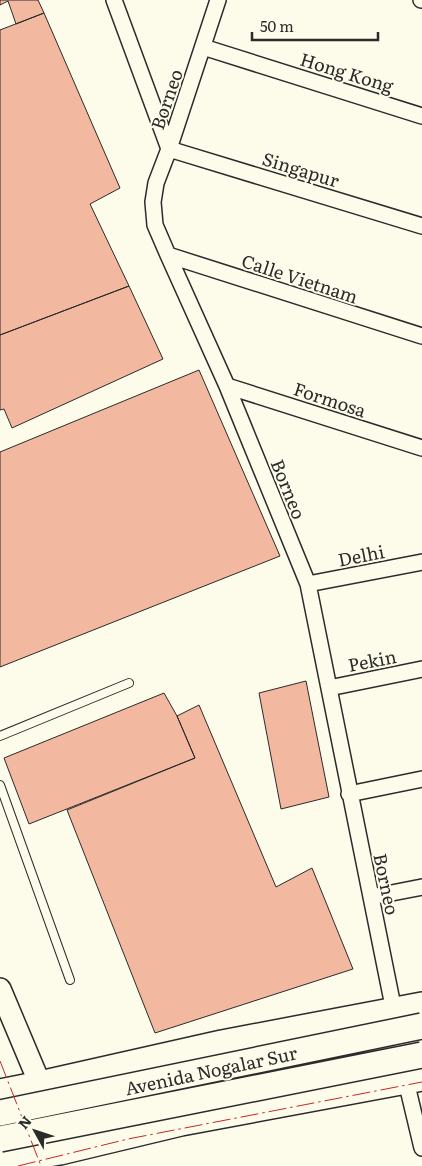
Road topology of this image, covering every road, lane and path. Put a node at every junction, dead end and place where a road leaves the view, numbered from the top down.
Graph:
1 (114, 0) edge
2 (218, 0) edge
3 (203, 47) junction
4 (422, 116) edge
5 (169, 148) junction
6 (422, 226) edge
7 (168, 255) junction
8 (422, 336) edge
9 (227, 386) junction
10 (422, 448) edge
11 (422, 562) edge
12 (308, 584) junction
13 (422, 669) edge
14 (129, 682) dead end
15 (329, 688) junction
16 (0, 736) edge
17 (422, 780) edge
18 (0, 785) edge
19 (349, 794) junction
20 (422, 887) edge
21 (371, 898) junction
22 (70, 980) dead end
23 (0, 989) edge
24 (422, 1005) edge
25 (394, 1010) junction
26 (422, 1026) edge
27 (222, 1043) junction
28 (422, 1056) edge
29 (304, 1058) dead end
30 (277, 1064) dead end
31 (414, 1079) edge
32 (40, 1084) junction
33 (172, 1084) dead end
34 (0, 1092) edge
35 (73, 1106) dead end
36 (0, 1113) edge
37 (234, 1113) junction
38 (0, 1139) edge
39 (422, 1148) edge
40 (60, 1152) junction
41 (0, 1162) edge

1 - 5 street
2 - 3 street, Borneo
3 - 4 street, Hong Kong
3 - 5 street, Borneo
5 - 6 street, Singapur
5 - 7 street, Borneo
7 - 8 street, Calle Vietnam
7 - 9 street, Borneo
9 - 10 street, Formosa
9 - 12 street, Borneo
11 - 12 street, Delhi
12 - 15 street, Borneo
13 - 15 street, Pekin
14 - 16 lane
15 - 19 street, Borneo
17 - 19 street
18 - 22 lane
19 - 21 street, Borneo
20 - 21 street
21 - 25 street, Borneo
23 - 32 main road
24 - 25 highway
25 - 27 highway
26 - 36 highway, Avenida Nogalar Sur, bridge
27 - 32 highway
27 - 37 highway
28 - 38 highway, Avenida Nogalar Sur, bridge
29 - 30 lane
31 - 37 highway
31 - 39 street
32 - 34 highway
32 - 40 main road
33 - 35 lane
37 - 40 highway
40 - 41 highway

